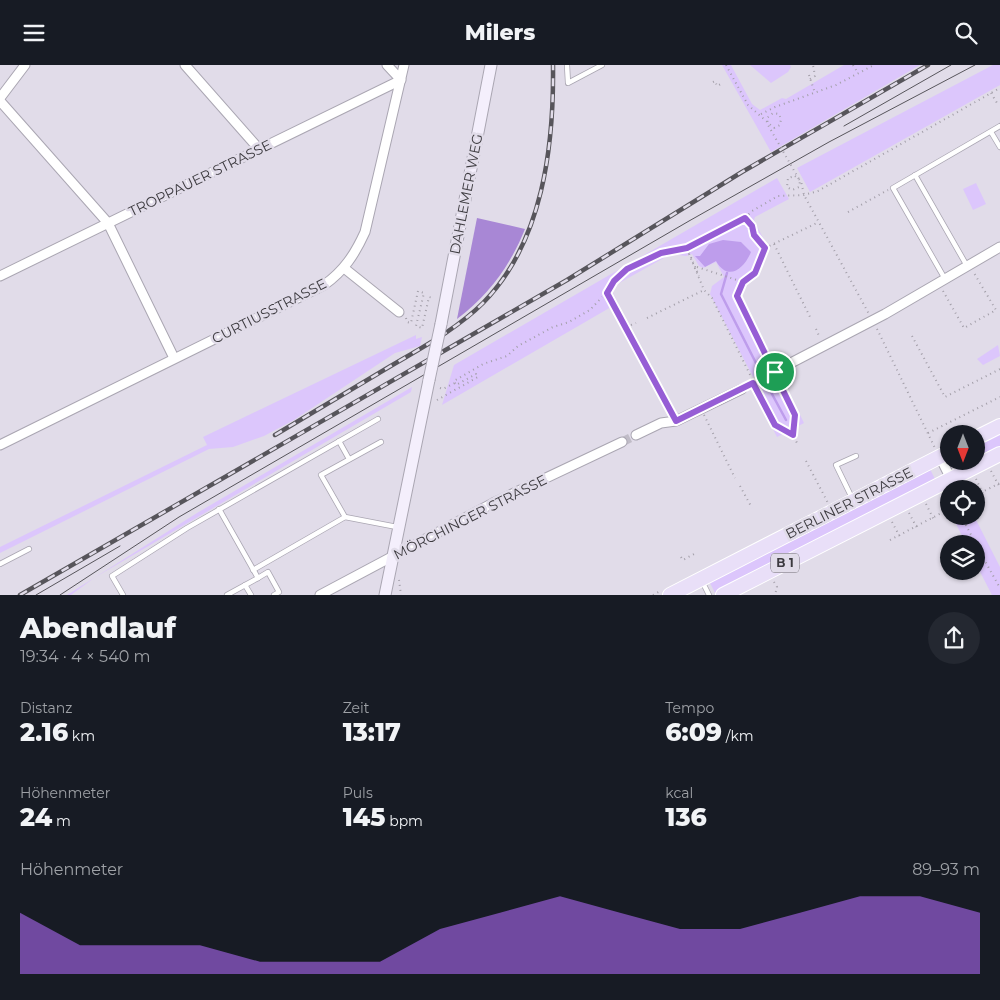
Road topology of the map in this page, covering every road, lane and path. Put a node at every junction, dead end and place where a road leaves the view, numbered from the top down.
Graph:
1 (25, 65) edge
2 (185, 65) edge
3 (387, 65) edge
4 (404, 65) edge
5 (491, 65) edge
6 (567, 65) edge
7 (602, 65) edge
8 (726, 65) edge
9 (813, 65) edge
10 (853, 65) edge
11 (874, 65) edge
12 (858, 73) junction
13 (809, 75) dead end
14 (810, 79) junction
15 (400, 80) junction
16 (713, 82) dead end
17 (723, 83) dead end
18 (1000, 88) edge
19 (815, 93) junction
20 (991, 93) junction
21 (0, 99) edge
22 (997, 103) dead end
23 (761, 114) junction
24 (1000, 127) edge
25 (991, 131) junction
26 (1000, 147) edge
27 (259, 149) junction
28 (914, 175) junction
29 (893, 188) junction
30 (804, 195) junction
31 (848, 212) dead end
32 (745, 218) junction
33 (819, 221) dead end
34 (108, 223) junction
35 (774, 244) junction
36 (1000, 247) edge
37 (687, 248) junction
38 (765, 248) junction
39 (689, 254) junction
40 (966, 266) junction
41 (697, 267) junction
42 (344, 268) junction
43 (974, 273) dead end
44 (0, 276) edge
45 (699, 277) junction
46 (945, 279) junction
47 (743, 282) junction
48 (704, 290) junction
49 (943, 291) dead end
50 (607, 293) junction
51 (434, 298) dead end
52 (400, 313) joint
53 (810, 317) dead end
54 (647, 318) dead end
55 (912, 336) dead end
56 (174, 359) junction
57 (787, 365) joint
58 (1000, 369) edge
59 (775, 372) junction
60 (455, 383) junction
61 (753, 383) junction
62 (441, 388) dead end
63 (742, 389) joint
64 (1000, 397) edge
65 (438, 400) dead end
66 (701, 410) junction
67 (378, 419) dead end
68 (676, 421) junction
69 (1000, 426) edge
70 (928, 433) dead end
71 (985, 434) edge
72 (636, 435) tunnel mouth
73 (793, 435) junction
74 (339, 441) junction
75 (381, 442) dead end
76 (622, 442) tunnel mouth
77 (0, 445) edge
78 (798, 445) dead end
79 (1000, 453) edge
80 (856, 456) dead end
81 (940, 457) edge
82 (350, 459) junction
83 (806, 461) dead end
84 (948, 470) edge
85 (991, 471) dead end
86 (736, 478) dead end
87 (951, 479) junction
88 (999, 485) edge
89 (740, 486) dead end
90 (985, 492) edge
91 (853, 501) junction
92 (926, 504) dead end
93 (219, 509) junction
94 (752, 509) dead end
95 (832, 512) junction
96 (909, 513) dead end
97 (940, 515) edge
98 (345, 517) junction
99 (933, 519) junction
100 (892, 522) dead end
101 (399, 527) junction
102 (916, 527) junction
103 (899, 536) junction
104 (890, 539) dead end
105 (29, 549) dead end
106 (694, 554) dead end
107 (392, 557) junction
108 (682, 557) dead end
109 (985, 560) edge
110 (0, 564) edge
111 (253, 570) junction
112 (258, 578) junction
113 (701, 579) junction
114 (774, 582) dead end
115 (245, 585) junction
116 (1000, 588) edge
117 (123, 595) edge
118 (227, 595) edge
119 (251, 595) edge
120 (274, 595) edge
121 (320, 595) edge
122 (385, 595) edge
123 (670, 595) edge
124 (709, 595) edge
125 (723, 595) edge
126 (775, 595) edge

1 - 21 street
2 - 27 street
3 - 15 street
4 - 15 street, CURTIUSSTRASSE
5 - 101 main road, DAHLEMER WEG, bridge
6 - 7 lane
8 - 23 path
9 - 14 path
10 - 12 path
11 - 12 path
12 - 19 path
13 - 14 path
14 - 19 path
15 - 27 street, TROPPAUER STRASSE
15 - 42 street, CURTIUSSTRASSE
16 - 17 path
18 - 20 path
19 - 23 path
20 - 22 path
20 - 30 path
21 - 34 street
23 - 30 path, bridge
24 - 25 lane
25 - 26 lane
25 - 28 lane
27 - 34 street, TROPPAUER STRASSE
28 - 29 lane
28 - 40 lane
29 - 31 path
29 - 46 lane
30 - 32 path
32 - 37 path
32 - 38 path
33 - 35 path
34 - 44 street, TROPPAUER STRASSE
34 - 56 street
35 - 38 path
35 - 53 path
36 - 40 street
37 - 39 path
37 - 50 path
38 - 47 path
39 - 41 path
39 - 45 path
40 - 46 street
41 - 45 path
41 - 47 path
42 - 52 street
42 - 56 street, CURTIUSSTRASSE
43 - 49 path
45 - 48 path
46 - 57 street
47 - 59 path
48 - 54 path
48 - 61 path
50 - 60 path
50 - 68 lane
51 - 52 path
55 - 58 path
56 - 77 street, CURTIUSSTRASSE
57 - 59 path
59 - 61 path
59 - 73 path
60 - 62 path
60 - 65 path
61 - 63 path
61 - 73 path
63 - 66 street
64 - 70 path
66 - 68 street
66 - 86 path
67 - 74 lane
68 - 72 street
69 - 71 main road
73 - 78 path
74 - 82 lane
74 - 93 lane
75 - 82 lane
76 - 107 street, MÖRCHINGER STRASSE
79 - 87 main road, BERLINER STRASSE / B 1
80 - 91 lane
81 - 91 main road, BERLINER STRASSE / B 1
82 - 98 lane
83 - 95 path
84 - 87 street
85 - 88 path
87 - 125 main road, BERLINER STRASSE / B 1
88 - 90 path
89 - 94 path
91 - 95 main road, BERLINER STRASSE / B 1
92 - 99 path
93 - 111 lane
93 - 117 lane
95 - 113 main road, BERLINER STRASSE / B 1
96 - 102 path
97 - 99 path
98 - 101 lane
98 - 111 lane
99 - 102 path
100 - 103 path
101 - 107 main road
102 - 103 path
103 - 104 path
105 - 110 lane
106 - 108 path
107 - 121 street, MÖRCHINGER STRASSE
107 - 122 main road
109 - 116 path
111 - 112 lane
112 - 115 lane
112 - 120 lane
113 - 123 main road, BERLINER STRASSE / B 1
113 - 124 lane
114 - 126 path
115 - 118 lane
115 - 119 lane

